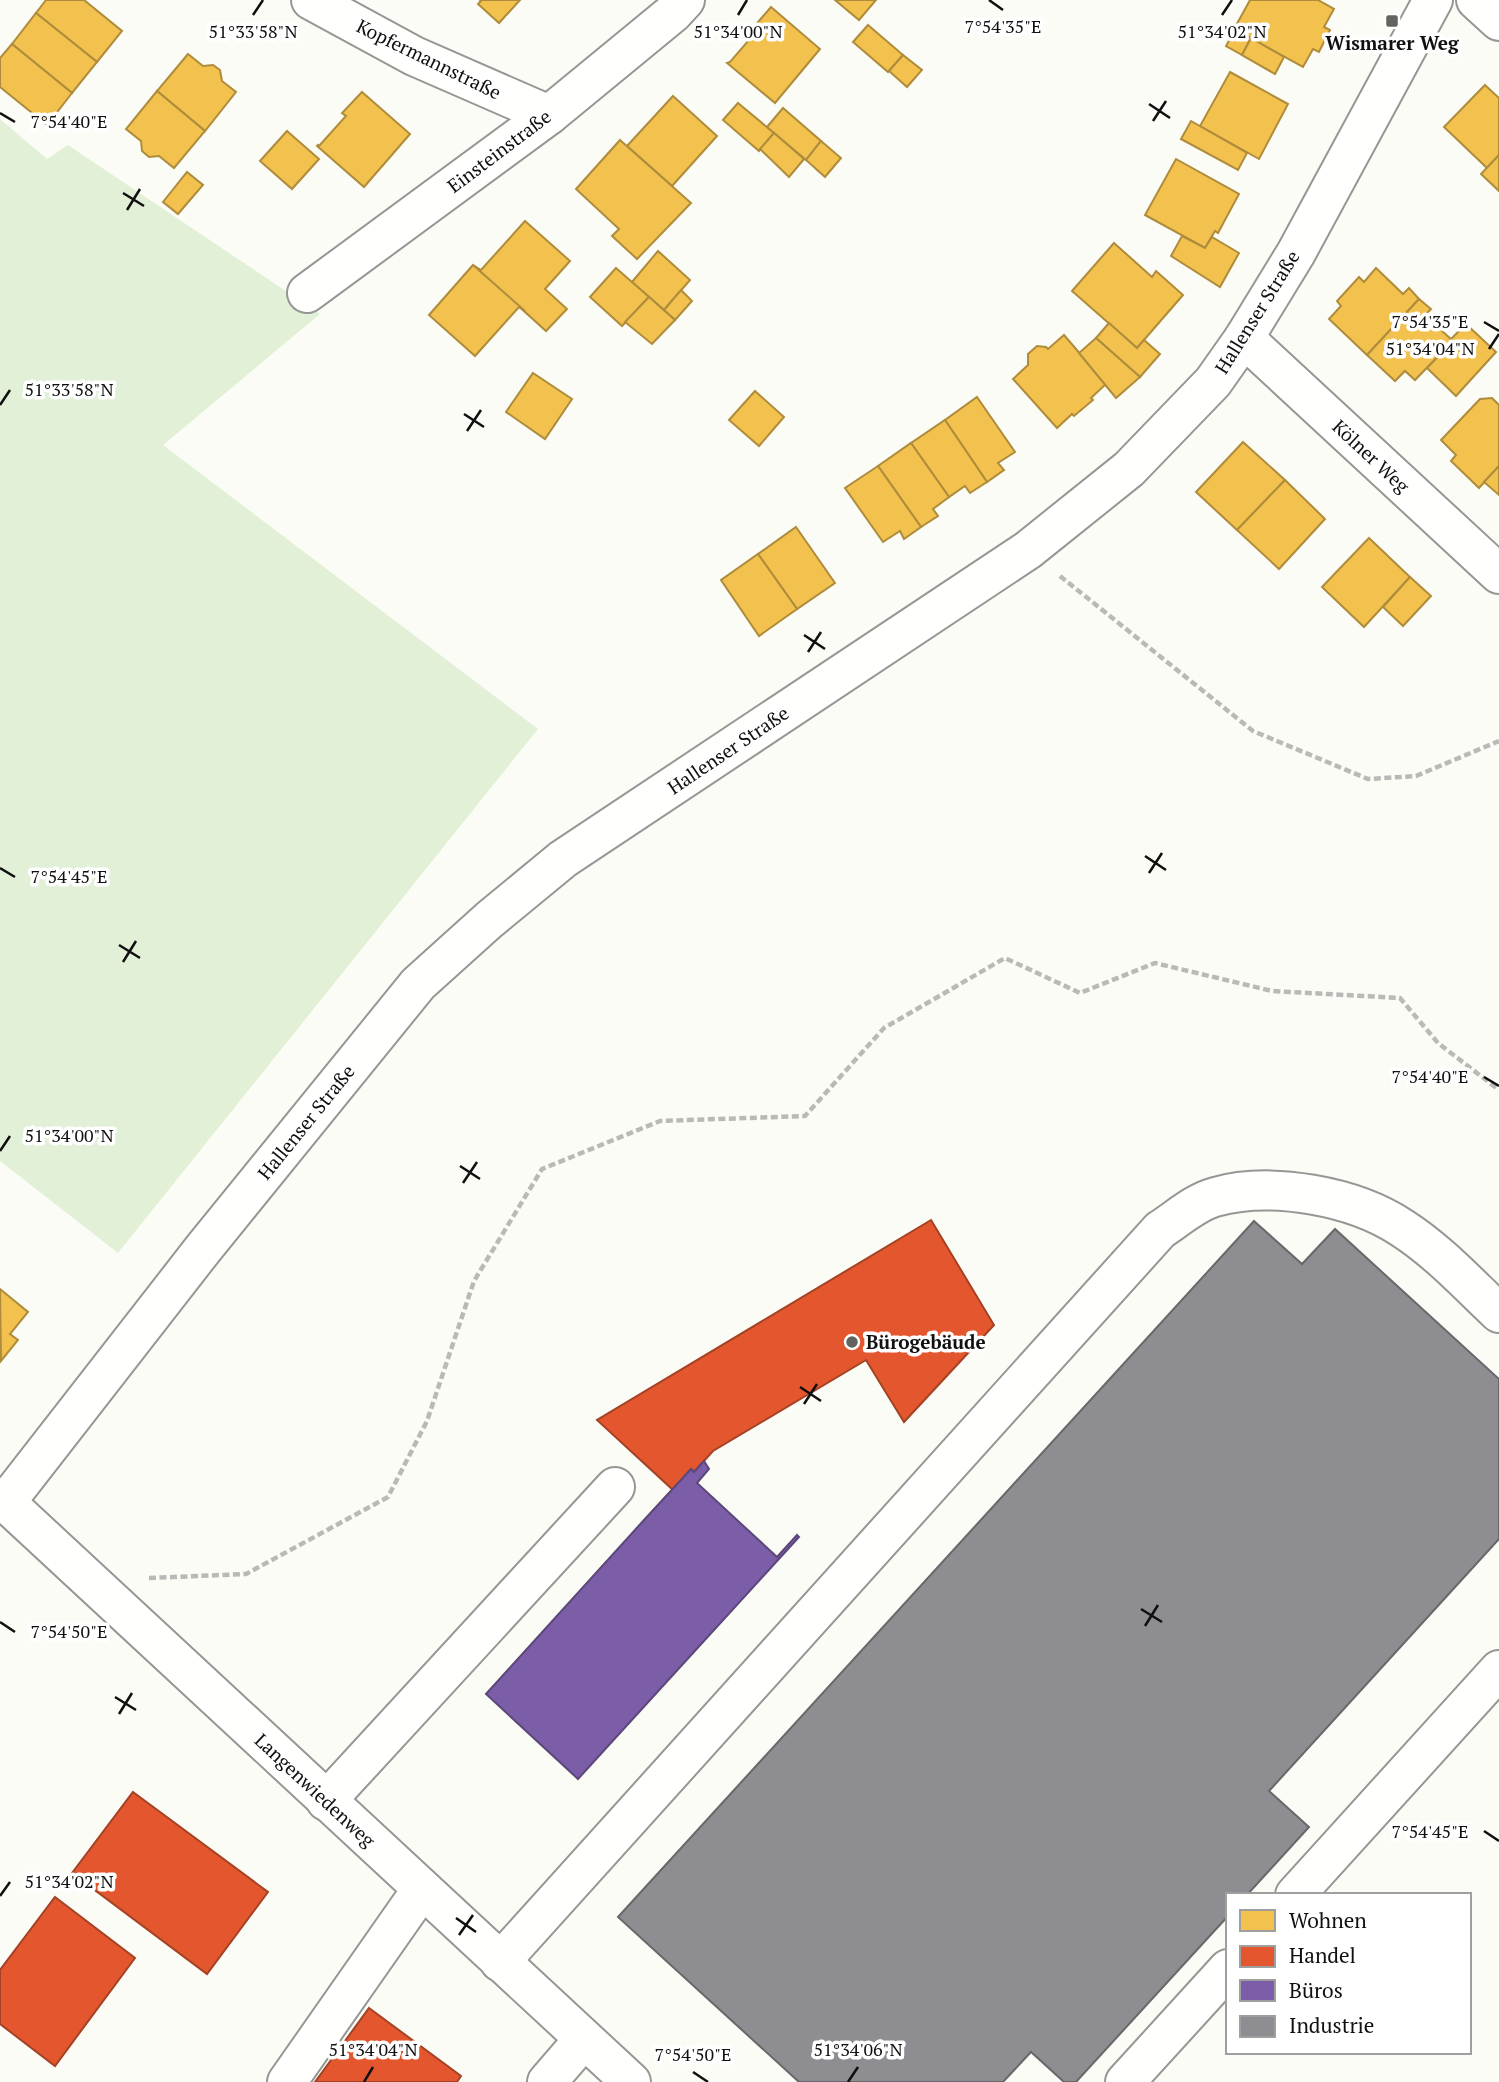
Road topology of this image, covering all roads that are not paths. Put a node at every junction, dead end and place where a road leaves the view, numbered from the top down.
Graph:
1 (311, 0) edge
2 (685, 0) edge
3 (1433, 0) edge
4 (1476, 0) edge
5 (1499, 21) edge
6 (549, 114) junction
7 (307, 293) dead end
8 (1244, 338) junction
9 (1499, 573) edge
10 (1499, 1313) edge
11 (615, 1487) dead end
12 (3, 1499) edge
13 (1499, 1670) edge
14 (326, 1801) junction
15 (422, 1889) junction
16 (1297, 1893) edge
17 (500, 1962) junction
18 (1226, 1971) edge
19 (584, 2039) junction
20 (287, 2082) edge
21 (547, 2082) edge
22 (631, 2082) edge
23 (1125, 2082) edge

1 - 6 street, Kopfermannstraße
2 - 6 street, Einsteinstraße
3 - 8 street, Hallenser Straße
4 - 5 street
6 - 7 street, Einsteinstraße
8 - 9 street, Kölner Weg
8 - 12 street, Hallenser Straße
10 - 17 street
11 - 14 street
12 - 14 street, Langenwiedenweg
13 - 16 street
14 - 15 street, Langenwiedenweg
15 - 17 street, Langenwiedenweg
15 - 20 street
17 - 19 street, Langenwiedenweg
18 - 23 street
19 - 21 street
19 - 22 street, Langenwiedenweg

